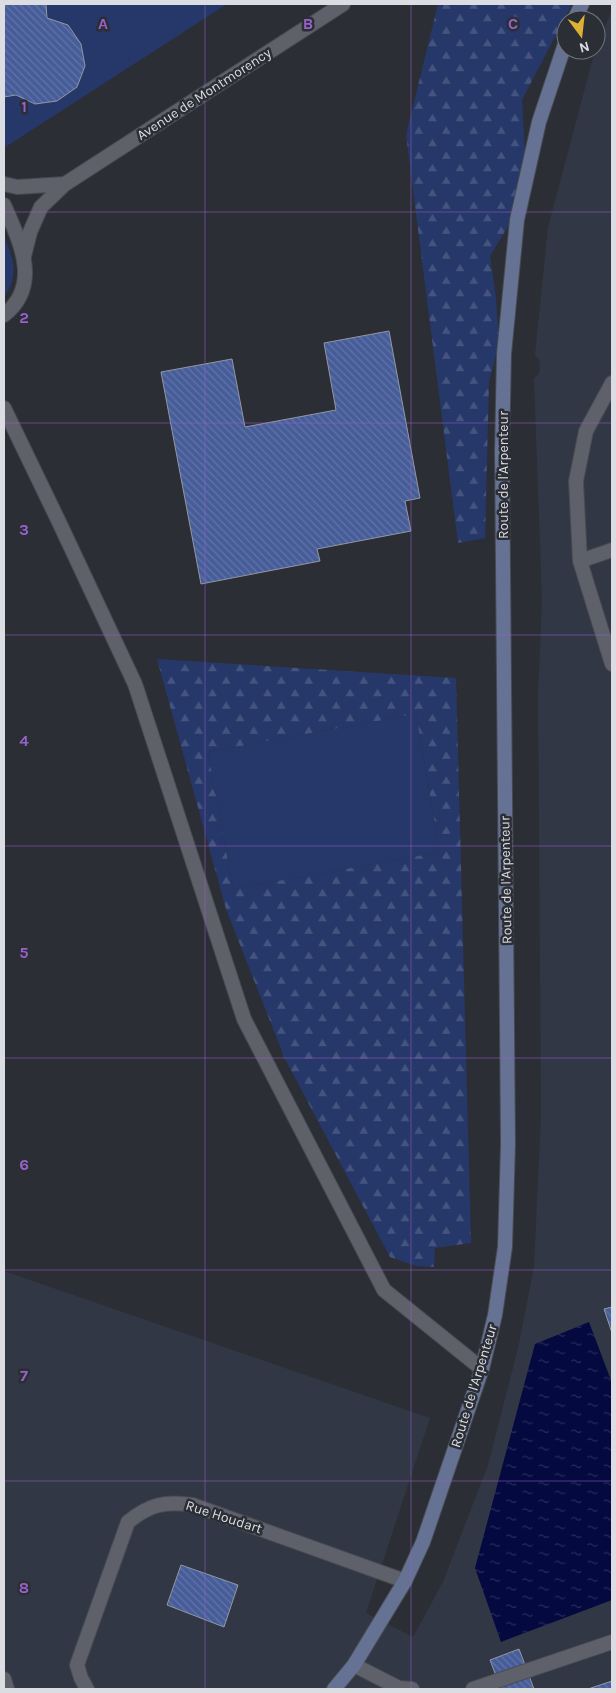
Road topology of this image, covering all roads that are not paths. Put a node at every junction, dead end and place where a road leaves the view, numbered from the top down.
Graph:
1 (343, 4) edge
2 (560, 60) edge
3 (4, 184) edge
4 (65, 184) junction
5 (4, 205) edge
6 (24, 256) junction
7 (4, 315) edge
8 (612, 382) edge
9 (4, 408) edge
10 (612, 550) edge
11 (580, 561) junction
12 (612, 664) edge
13 (482, 1369) junction
14 (405, 1581) junction
15 (612, 1642) edge
16 (354, 1665) junction
17 (4, 1679) edge
18 (339, 1688) edge
19 (7, 1689) edge
20 (87, 1689) edge
21 (412, 1689) edge
22 (473, 1689) edge

1 - 4 street, Avenue de Montmorency
2 - 13 main road, Route de l'Arpenteur
3 - 4 street, Avenue de Montmorency
4 - 6 street, Avenue de Montmorency
5 - 6 street
6 - 7 street
8 - 11 street
9 - 13 street
10 - 11 street
11 - 12 street
13 - 14 main road, Route de l'Arpenteur
14 - 16 main road, Route de l'Arpenteur
14 - 20 street, Rue Houdart
15 - 22 street
16 - 18 main road, Route de l'Arpenteur
16 - 21 street
17 - 19 street

